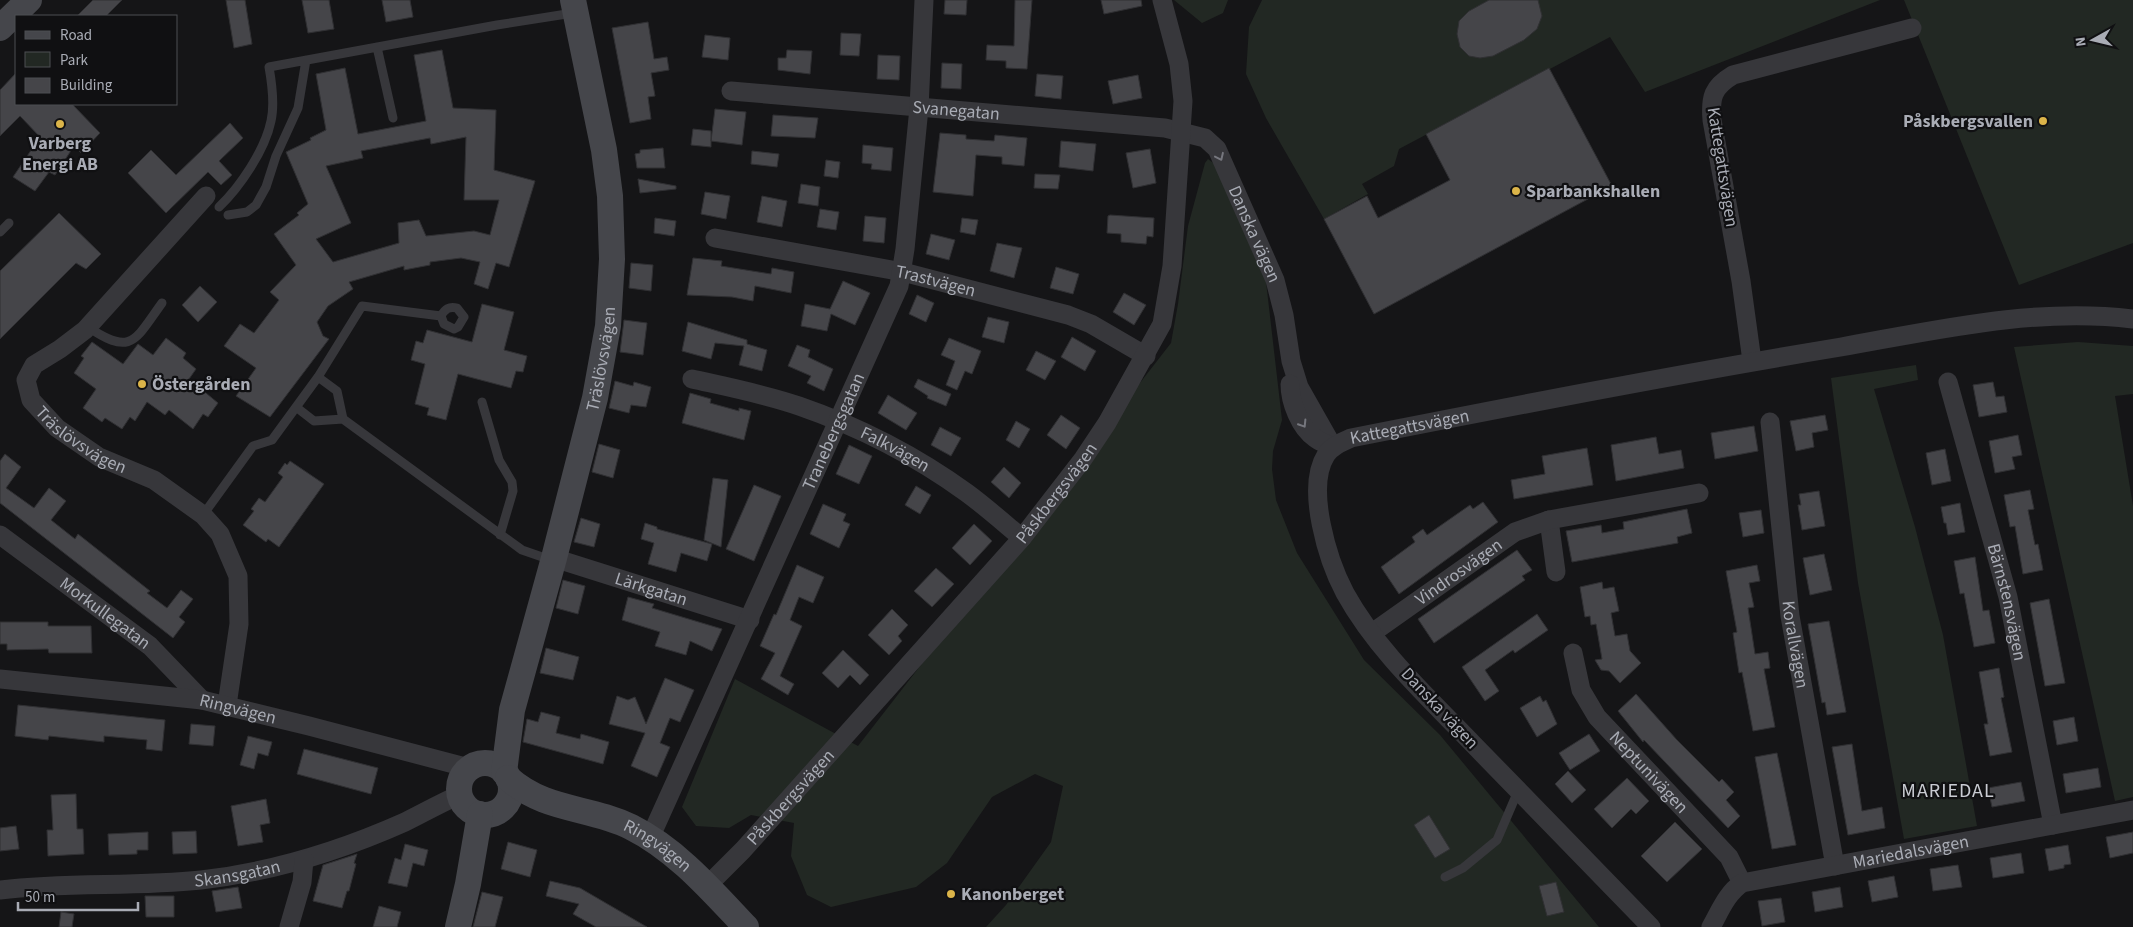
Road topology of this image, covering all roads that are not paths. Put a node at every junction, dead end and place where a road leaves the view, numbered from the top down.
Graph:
1 (924, 0) edge
2 (1162, 0) edge
3 (575, 6) edge
4 (1912, 28) dead end
5 (377, 47) junction
6 (306, 60) junction
7 (731, 91) dead end
8 (919, 108) junction
9 (393, 118) dead end
10 (1182, 132) junction
11 (213, 201) joint
12 (228, 215) dead end
13 (9, 223) dead end
14 (0, 232) edge
15 (715, 238) dead end
16 (903, 272) junction
17 (162, 303) dead end
18 (441, 316) dead end
19 (2133, 319) edge
20 (87, 326) junction
21 (1146, 356) junction
22 (1752, 361) junction
23 (318, 377) junction
24 (692, 379) dead end
25 (1948, 382) dead end
26 (482, 402) dead end
27 (296, 406) junction
28 (344, 419) junction
29 (837, 421) junction
30 (1770, 422) dead end
31 (1333, 447) junction
32 (1699, 494) dead end
33 (203, 515) junction
34 (1549, 520) junction
35 (0, 535) edge
36 (500, 535) junction
37 (1022, 538) junction
38 (554, 560) junction
39 (1556, 572) dead end
40 (750, 620) junction
41 (1372, 633) junction
42 (1573, 654) dead end
43 (0, 679) edge
44 (202, 700) junction
45 (226, 706) junction
46 (492, 770) junction
47 (1518, 791) junction
48 (460, 795) junction
49 (546, 802) junction
50 (491, 810) junction
51 (2133, 810) edge
52 (2053, 825) junction
53 (650, 838) junction
54 (304, 860) junction
55 (1835, 866) junction
56 (1445, 877) dead end
57 (1742, 883) junction
58 (707, 886) junction
59 (0, 890) edge
60 (289, 927) edge
61 (458, 927) edge
62 (746, 927) edge
63 (1651, 927) edge
64 (1711, 927) edge

1 - 8 street, Tranebergsgatan
2 - 10 street, Påskbergsvägen
3 - 5 lane
3 - 38 street, Träslövsvägen
4 - 22 street, Kattegattsvägen
5 - 6 lane
5 - 9 lane
6 - 11 lane
6 - 12 lane
7 - 8 street, Svanegatan
8 - 10 street, Svanegatan
8 - 16 street, Tranebergsgatan
10 - 21 street, Påskbergsvägen
10 -> 31 street, Danska vägen
11 - 20 street, Träslövsvägen
13 - 14 lane
15 - 16 street, Trastvägen
16 - 21 street, Trastvägen
16 - 29 street, Tranebergsgatan
17 - 20 lane
18 - 23 lane
19 - 22 street, Kattegattsvägen
20 - 33 street, Träslövsvägen
21 - 37 street, Påskbergsvägen
22 - 31 street, Kattegattsvägen
23 - 27 lane
23 - 28 lane
24 - 29 street, Falkvägen
25 - 52 street, Bärnstensvägen
26 - 36 lane
27 - 28 lane
27 - 33 lane
28 - 36 lane
29 - 37 street, Falkvägen
29 - 40 street, Tranebergsgatan
30 - 55 street, Korallvägen
31 - 41 street, Danska vägen
32 - 34 street, Vindrosvägen
33 - 45 street, Träslövsvägen
34 - 39 street
34 - 41 street, Vindrosvägen
35 - 44 street, Morkullegatan
36 - 38 lane
37 - 58 street, Påskbergsvägen
38 - 40 street, Lärkgatan
38 - 46 street, Träslövsvägen
40 - 53 street, Tranebergsgatan
41 - 47 street, Danska vägen
42 - 57 street, Neptunivägen
43 - 44 street, Ringvägen
44 - 45 street, Ringvägen
45 - 46 street, Ringvägen
46 - 48 street
46 - 49 street, Ringvägen
46 - 50 street
47 - 56 lane
47 - 63 street, Danska vägen
48 - 50 street
48 - 54 street, Skansgatan
49 - 50 street, Ringvägen
49 - 53 street, Ringvägen
50 - 61 street
51 - 52 street, Mariedalsvägen
52 - 55 street, Mariedalsvägen
53 - 58 street, Ringvägen
54 - 59 street, Skansgatan
54 - 60 street
55 - 57 street, Mariedalsvägen
57 - 64 street
58 - 62 street, Ringvägen

